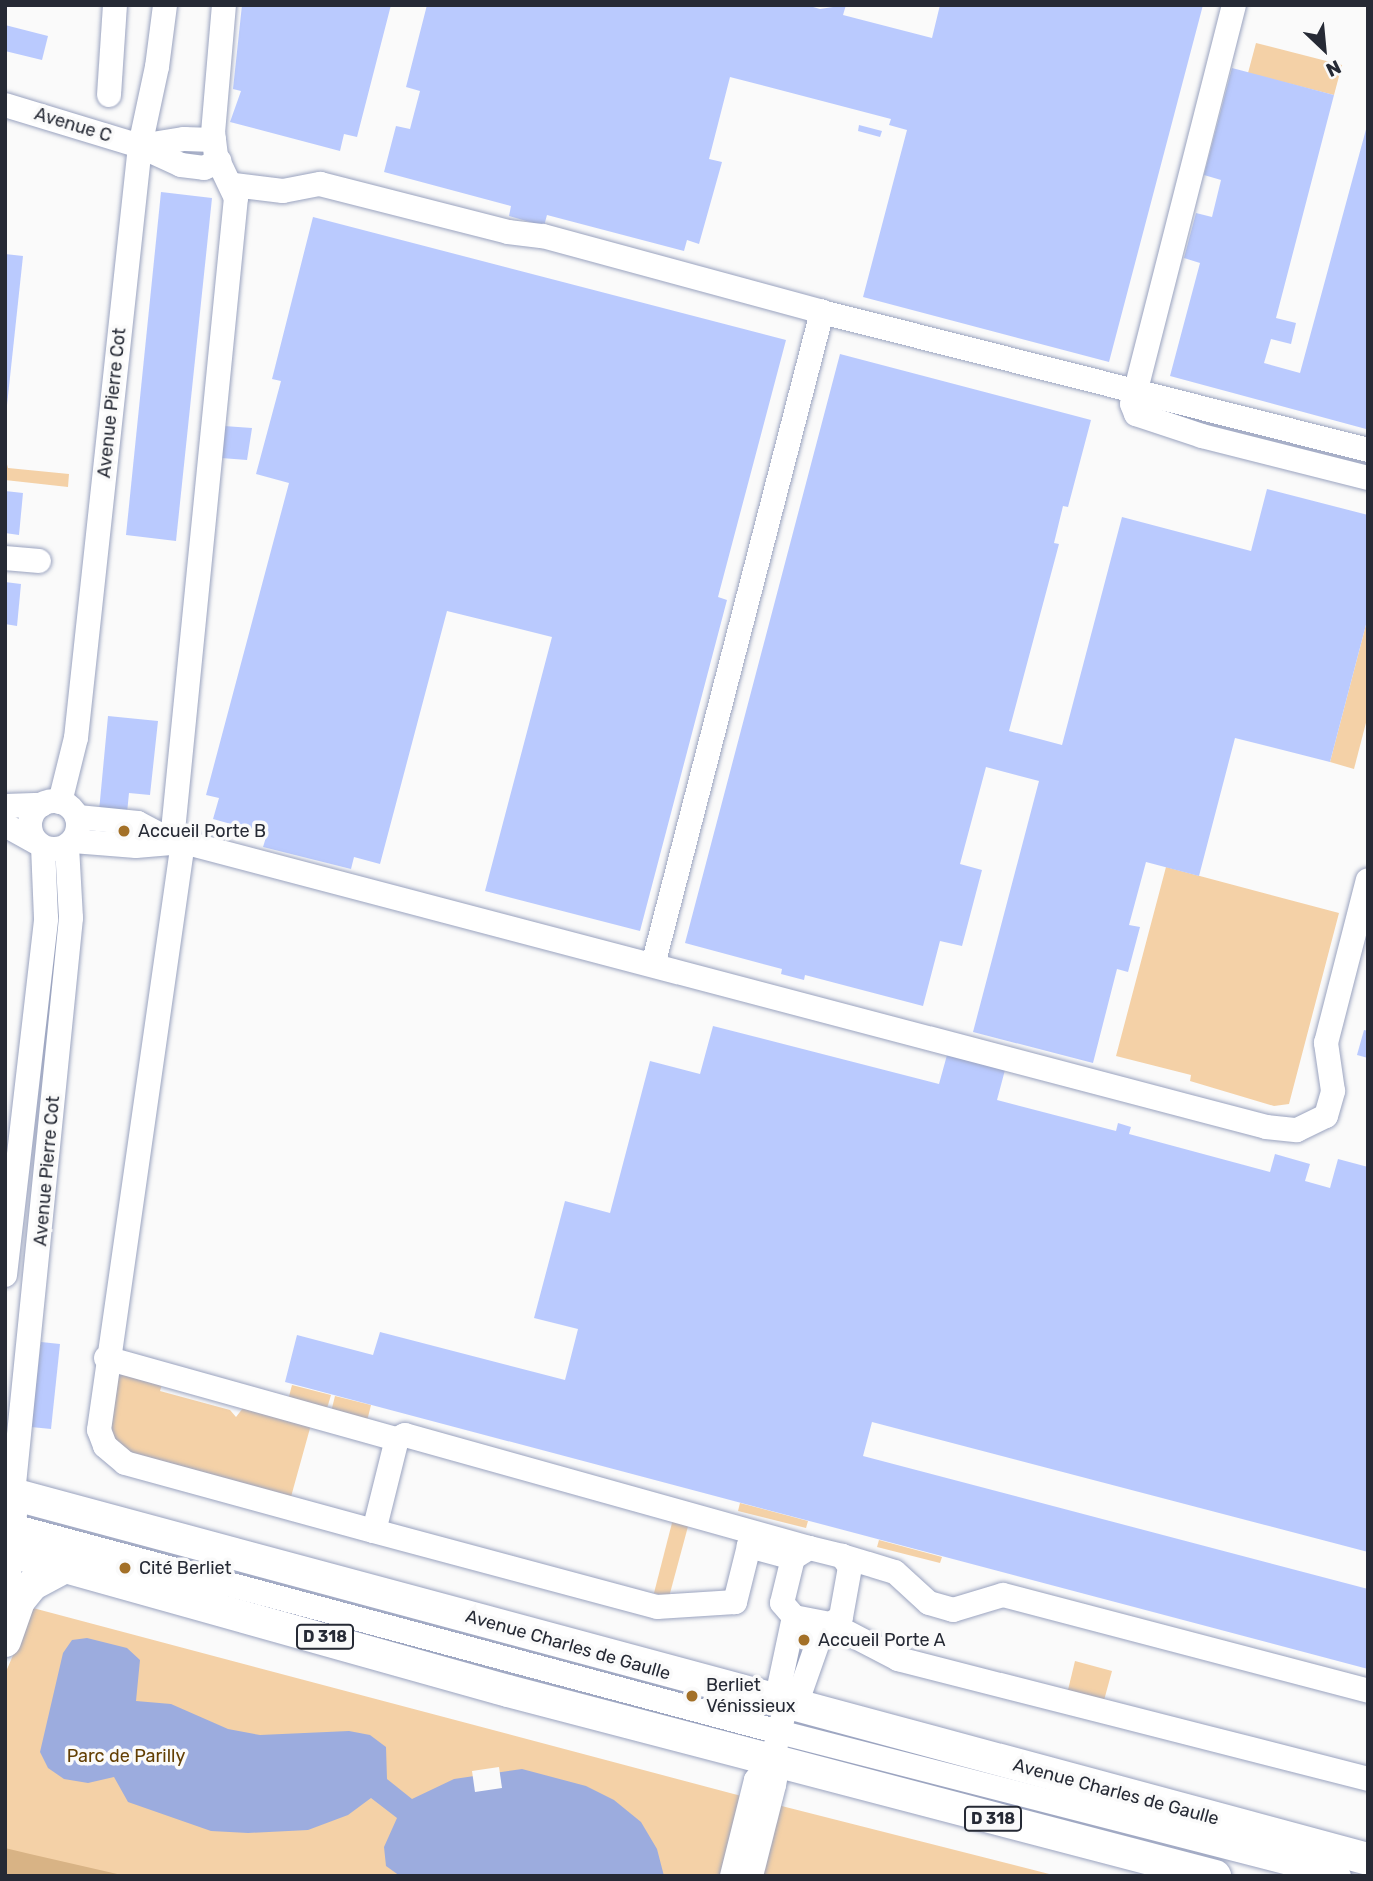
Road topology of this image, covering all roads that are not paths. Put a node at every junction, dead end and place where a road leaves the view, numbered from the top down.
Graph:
1 (115, 5) edge
2 (165, 5) edge
3 (224, 5) edge
4 (1234, 5) edge
5 (109, 94) dead end
6 (5, 105) edge
7 (140, 146) junction
8 (216, 151) junction
9 (234, 185) junction
10 (822, 312) junction
11 (1132, 393) junction
12 (1368, 450) edge
13 (1368, 478) edge
14 (5, 558) edge
15 (39, 561) dead end
16 (5, 806) edge
17 (5, 825) edge
18 (57, 828) junction
19 (178, 841) junction
20 (1368, 880) edge
21 (653, 965) junction
22 (12, 1157) edge
23 (48, 1161) junction
24 (5, 1275) edge
25 (106, 1358) junction
26 (397, 1439) junction
27 (7, 1526) edge
28 (374, 1531) junction
29 (801, 1553) junction
30 (842, 1556) junction
31 (65, 1567) junction
32 (794, 1617) junction
33 (827, 1625) junction
34 (5, 1641) edge
35 (1368, 1691) edge
36 (771, 1760) junction
37 (1368, 1779) edge
38 (1368, 1859) edge
39 (732, 1876) edge
40 (742, 1876) edge
41 (751, 1876) edge
42 (1215, 1876) edge
43 (1339, 1876) edge

1 - 5 street
2 - 7 street, Avenue Pierre Cot
3 - 8 street
4 - 11 street
6 - 7 street, Avenue C
7 - 8 street, Avenue C
7 - 18 street, Avenue Pierre Cot
8 - 9 street
9 - 10 street
9 - 19 street
10 - 11 street
10 - 21 street
11 - 12 street
11 - 13 street
14 - 15 street
16 - 18 street
17 - 18 street
18 - 19 street
18 - 22 street, Avenue Pierre Cot
18 - 23 street, Avenue Pierre Cot
19 - 21 street
19 - 25 street
20 - 21 street
22 - 23 street
22 - 24 street, Avenue Pierre Cot
23 - 27 street, Avenue Pierre Cot
25 - 26 street
25 - 28 street
26 - 28 street
26 - 29 street
27 - 31 main road, Avenue Charles de Gaulle
27 - 36 street
27 - 36 main road, Avenue Charles de Gaulle / D 318
28 - 29 street
29 - 30 street
29 - 32 street
30 - 33 street
30 - 35 street
31 - 34 main road
31 - 36 main road, Avenue Charles de Gaulle / D 318
32 - 33 street
32 - 36 street
33 - 36 street
33 - 37 street
36 - 38 main road, Avenue Charles de Gaulle / D 318
36 - 39 street
36 - 40 street
36 - 41 street
36 - 42 main road, Avenue Charles de Gaulle / D 318
36 - 43 street

